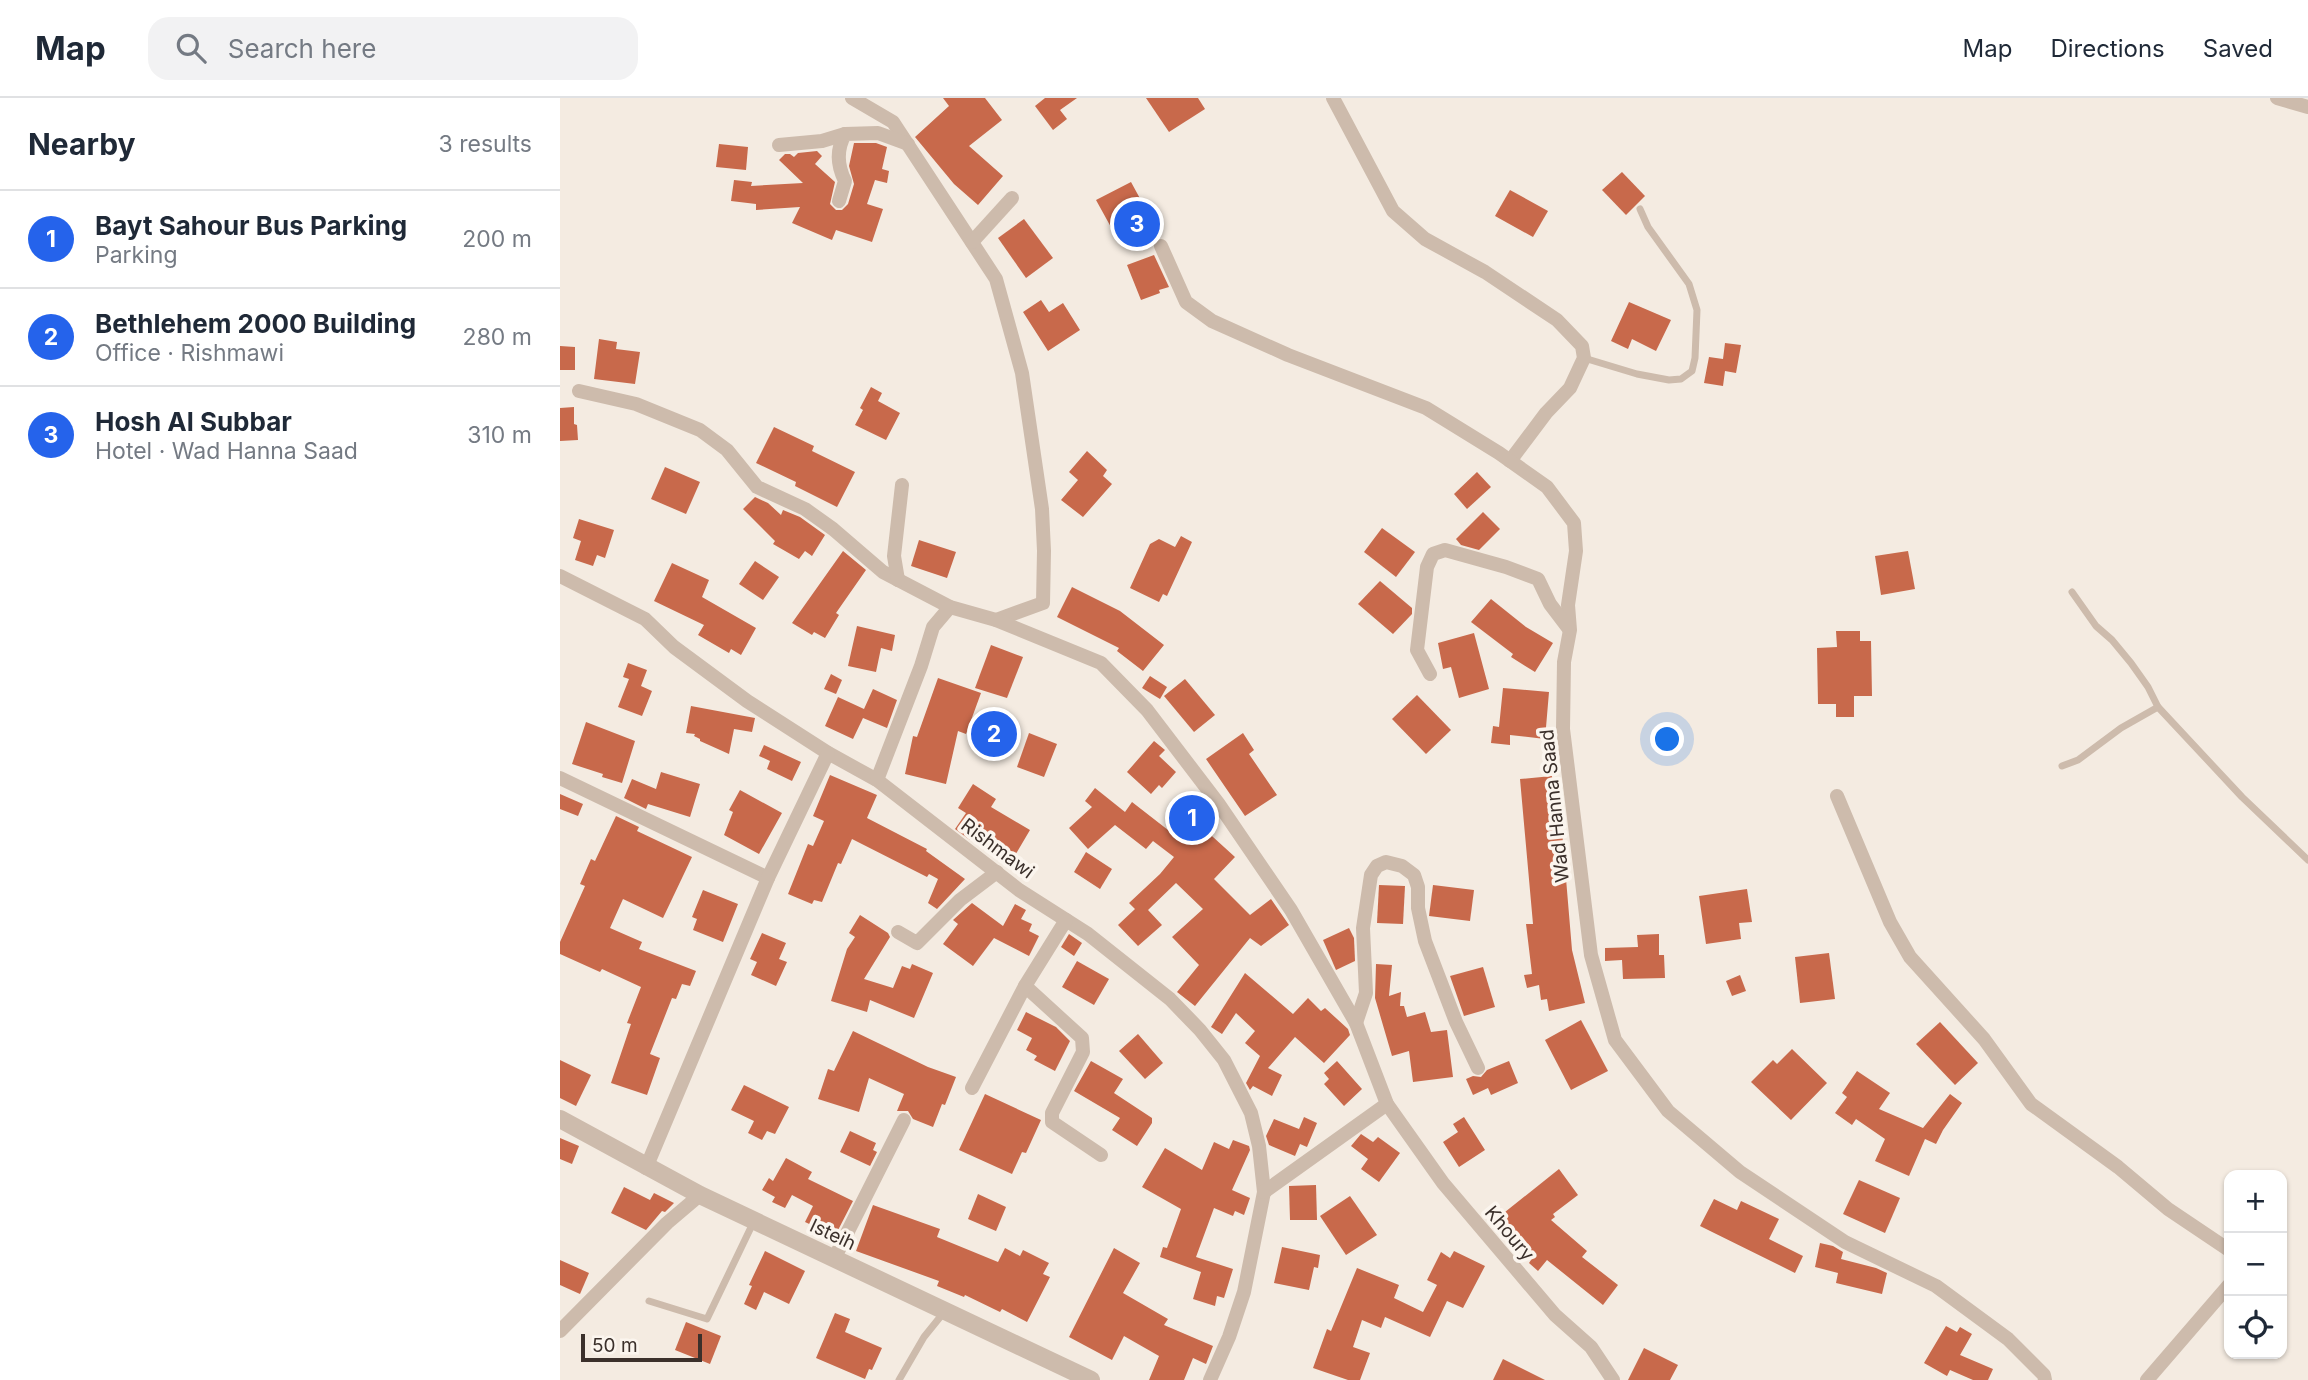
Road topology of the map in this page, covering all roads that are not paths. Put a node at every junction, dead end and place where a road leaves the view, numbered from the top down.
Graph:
1 (852, 98) edge
2 (1333, 98) edge
3 (2277, 98) edge
4 (2308, 107) edge
5 (845, 134) junction
6 (908, 144) junction
7 (779, 145) dead end
8 (1012, 198) dead end
9 (839, 201) dead end
10 (1640, 209) dead end
11 (972, 242) junction
12 (1161, 246) dead end
13 (1584, 358) junction
14 (579, 391) dead end
15 (1510, 461) junction
16 (902, 485) dead end
17 (560, 576) edge
18 (898, 580) junction
19 (2072, 592) dead end
20 (950, 607) junction
21 (996, 620) junction
22 (1570, 630) junction
23 (1430, 674) dead end
24 (2158, 707) junction
25 (828, 753) junction
26 (2062, 766) dead end
27 (560, 778) edge
28 (877, 780) junction
29 (1837, 796) dead end
30 (2308, 860) edge
31 (997, 872) junction
32 (768, 878) junction
33 (1066, 920) junction
34 (898, 932) dead end
35 (1026, 986) junction
36 (1356, 1023) junction
37 (1478, 1068) dead end
38 (972, 1088) dead end
39 (1387, 1104) junction
40 (560, 1119) edge
41 (904, 1120) dead end
42 (1101, 1155) dead end
43 (646, 1168) junction
44 (1264, 1192) junction
45 (700, 1195) junction
46 (754, 1220) junction
47 (2224, 1248) edge
48 (835, 1257) junction
49 (2224, 1290) edge
50 (649, 1301) dead end
51 (945, 1311) junction
52 (560, 1331) edge
53 (1069, 1376) edge
54 (900, 1380) edge
55 (1091, 1380) edge
56 (1210, 1380) edge
57 (1614, 1380) edge
58 (2045, 1380) edge
59 (2147, 1380) edge

1 - 6 street
2 - 13 street
3 - 4 street
5 - 6 street
5 - 7 street
5 - 9 street
6 - 11 street
8 - 11 street
10 - 13 lane
11 - 21 street
12 - 15 street, Wad Hanna Saad
13 - 15 street
14 - 18 street, Khoury
15 - 22 street, Wad Hanna Saad
16 - 18 street
17 - 25 street, Rishmawi
18 - 20 street, Khoury
19 - 24 lane
20 - 21 street, Khoury
20 - 28 street
21 - 36 street, Khoury
22 - 23 street
22 - 58 street, Wad Hanna Saad
24 - 26 lane
24 - 30 lane
25 - 28 street, Rishmawi
25 - 32 street
27 - 32 street
28 - 31 street, Rishmawi
29 - 47 street
31 - 33 street, Rishmawi
31 - 34 street
32 - 43 street
33 - 35 street
33 - 44 street, Rishmawi
35 - 38 street
35 - 42 street
36 - 37 street
36 - 39 street, Khoury
39 - 44 street
39 - 57 street, Khoury
40 - 43 street, Isteih
41 - 48 street
43 - 45 street, Isteih
44 - 56 street, Rishmawi
45 - 46 street, Isteih
45 - 52 street
46 - 48 street, Isteih
46 - 50 lane
48 - 51 street, Isteih
49 - 59 street
51 - 53 street, Isteih
51 - 54 lane
53 - 55 street, Isteih

